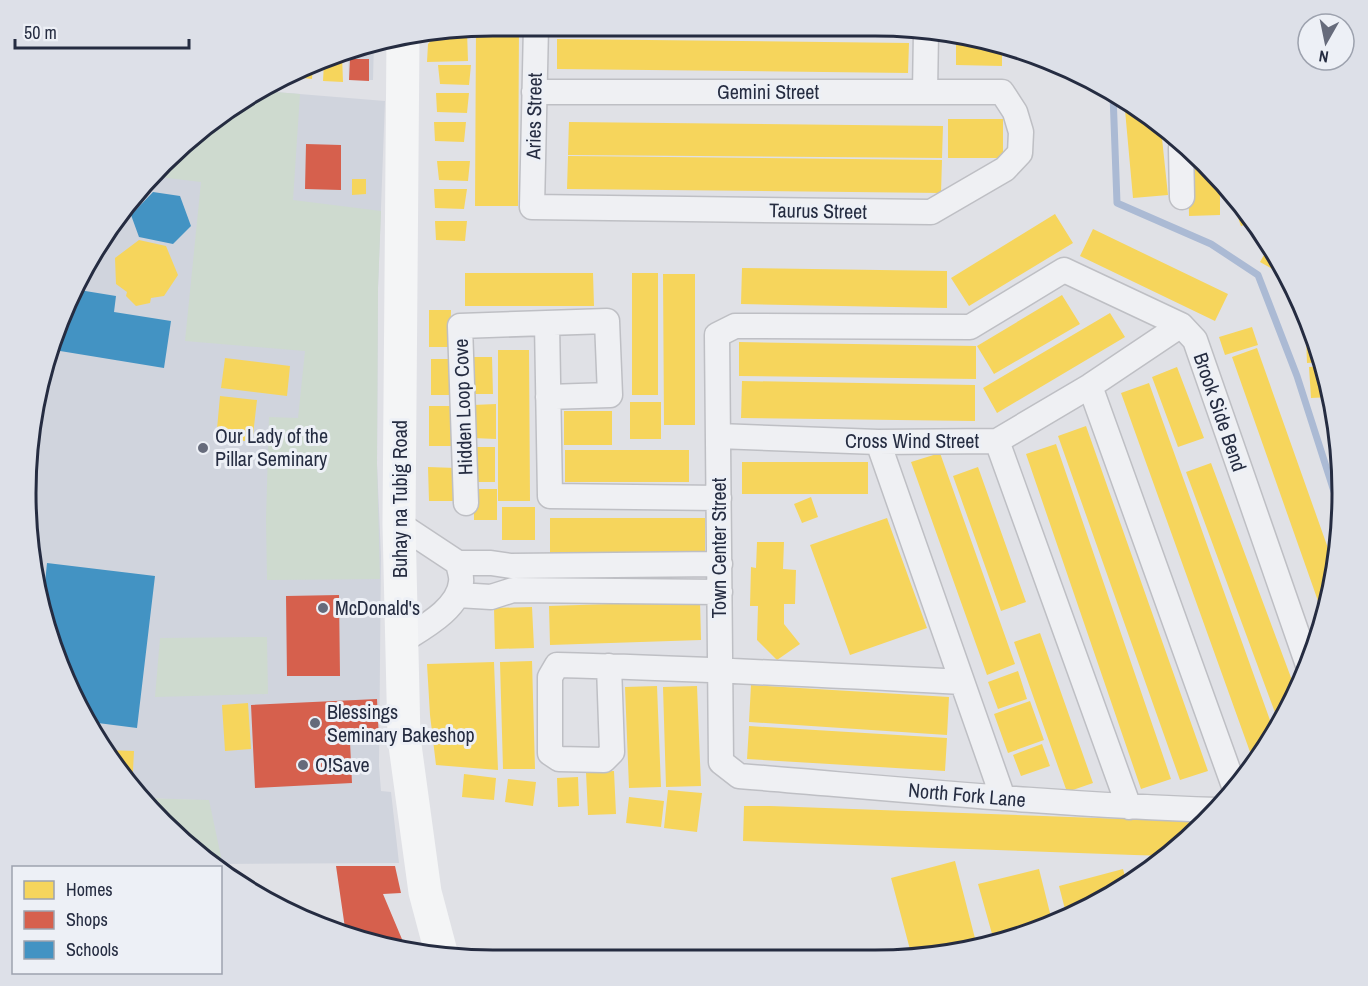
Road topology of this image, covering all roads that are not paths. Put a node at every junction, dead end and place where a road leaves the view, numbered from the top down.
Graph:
1 (536, 36) edge
2 (926, 39) edge
3 (403, 45) edge
4 (534, 92) junction
5 (925, 92) junction
6 (1002, 92) joint
7 (1181, 154) edge
8 (1182, 197) dead end
9 (532, 207) joint
10 (547, 323) junction
11 (1181, 325) junction
12 (717, 335) joint
13 (1090, 386) junction
14 (548, 398) junction
15 (718, 436) junction
16 (997, 441) junction
17 (878, 442) junction
18 (719, 498) junction
19 (466, 503) dead end
20 (399, 524) junction
21 (458, 563) junction
22 (720, 564) junction
23 (720, 592) junction
24 (458, 595) junction
25 (402, 641) junction
26 (1303, 652) edge
27 (609, 666) dead end
28 (720, 670) junction
29 (962, 682) junction
30 (721, 762) joint
31 (1231, 779) edge
32 (1003, 798) junction
33 (1129, 807) junction
34 (1204, 810) edge
35 (439, 947) edge

1 - 4 street, Aries Street
2 - 5 street
3 - 20 main road, Buhay na Tubig Road
4 - 5 street, Gemini Street
4 - 9 street, Aries Street
5 - 6 street, Gemini Street
6 - 9 street, Taurus Street
7 - 8 street
10 - 14 street
10 - 14 street, Hidden Loop Cove
10 - 19 street, Hidden Loop Cove
11 - 12 street, Brook Side Bend
11 - 13 street, Cross Wind Street
11 - 26 street, Brook Side Bend
12 - 15 street, Town Center Street
13 - 16 street, Cross Wind Street
13 - 31 street
14 - 18 street
15 - 17 street, Cross Wind Street
15 - 18 street, Town Center Street
16 - 17 street, Cross Wind Street
16 - 33 street
17 - 29 street
18 - 22 street, Town Center Street
20 - 21 street
20 - 25 main road, Buhay na Tubig Road
21 - 22 street
21 - 24 street
22 - 23 street, Town Center Street
23 - 24 street
23 - 28 street, Town Center Street
24 - 25 street
25 - 35 main road, Buhay na Tubig Road
27 - 28 street
28 - 29 street
28 - 30 street, Town Center Street
29 - 32 street
30 - 32 street, North Fork Lane
32 - 33 street, North Fork Lane
33 - 34 street, North Fork Lane

